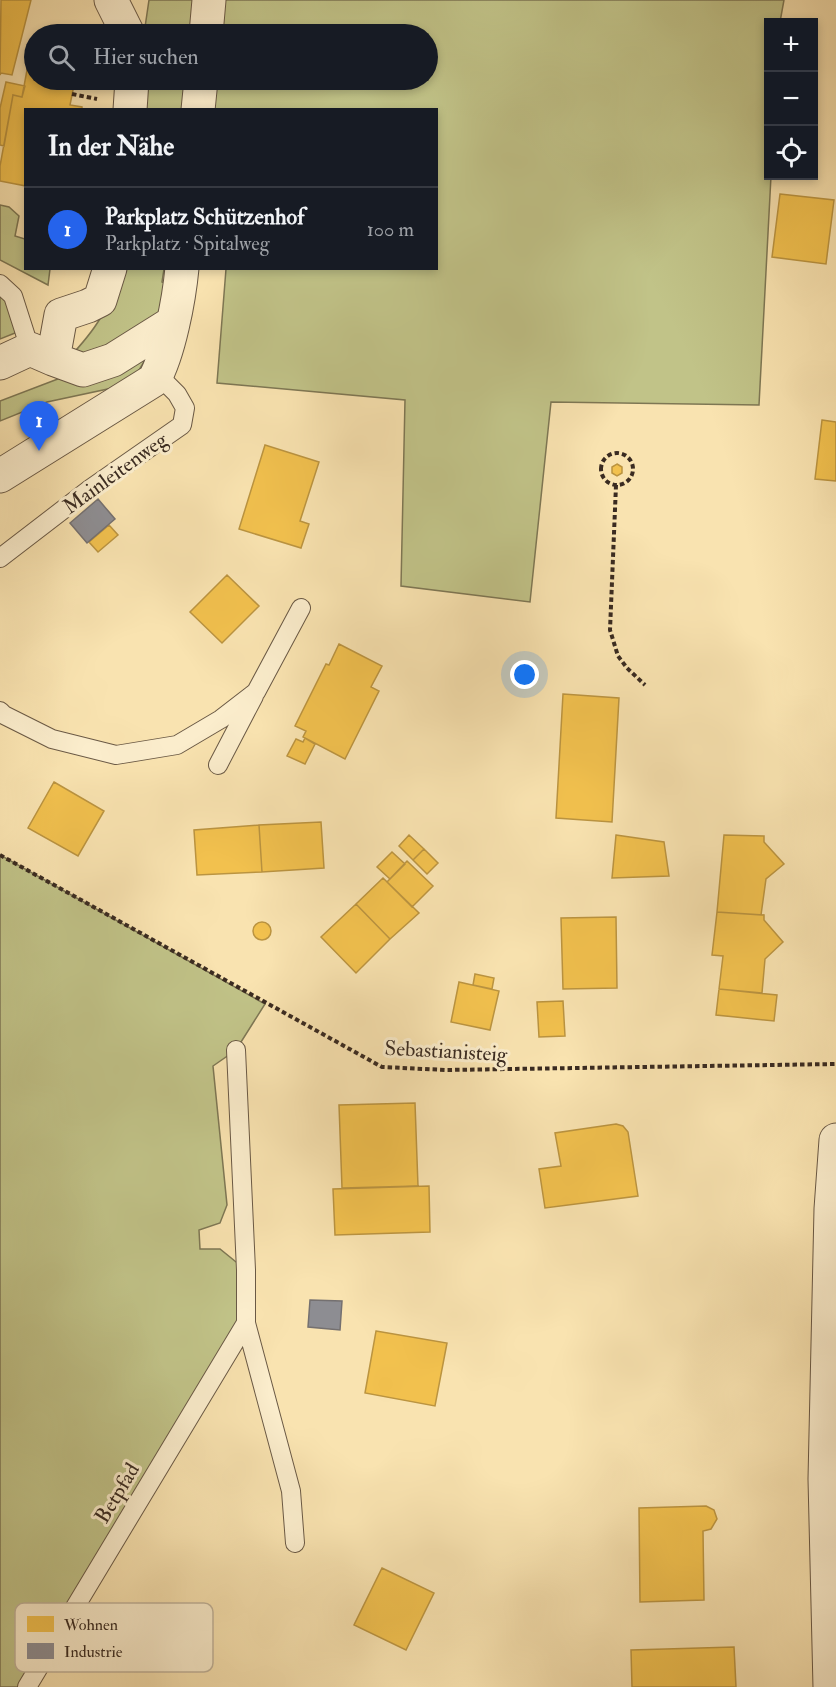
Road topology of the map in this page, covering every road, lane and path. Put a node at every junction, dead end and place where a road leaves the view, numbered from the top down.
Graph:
1 (111, 0) edge
2 (209, 0) edge
3 (123, 24) edge
4 (207, 24) edge
5 (126, 90) edge
6 (200, 90) edge
7 (72, 94) dead end
8 (117, 105) edge
9 (198, 108) edge
10 (109, 270) edge
11 (182, 270) edge
12 (0, 284) edge
13 (172, 323) junction
14 (41, 354) junction
15 (0, 363) edge
16 (155, 377) junction
17 (0, 476) edge
18 (616, 485) junction
19 (0, 558) edge
20 (302, 608) dead end
21 (645, 685) dead end
22 (256, 692) junction
23 (0, 711) edge
24 (218, 765) dead end
25 (0, 855) edge
26 (236, 1050) dead end
27 (836, 1064) edge
28 (836, 1140) edge
29 (246, 1323) junction
30 (295, 1543) dead end
31 (78, 1603) edge
32 (36, 1672) edge
33 (27, 1687) edge
34 (830, 1687) edge

1 - 3 street
2 - 4 street
5 - 8 street
6 - 9 street
7 - 8 path
10 - 14 street
11 - 13 street
12 - 14 lane
13 - 14 street
13 - 16 street
14 - 15 street
16 - 17 street
16 - 19 lane, Mainleitenweg
18 - 18 path
18 - 21 path
20 - 22 lane
22 - 23 lane
22 - 24 lane
25 - 27 path, Sebastianisteig
26 - 29 lane
28 - 34 street
29 - 30 lane
29 - 31 lane, Betpfad
32 - 33 lane, Betpfad

